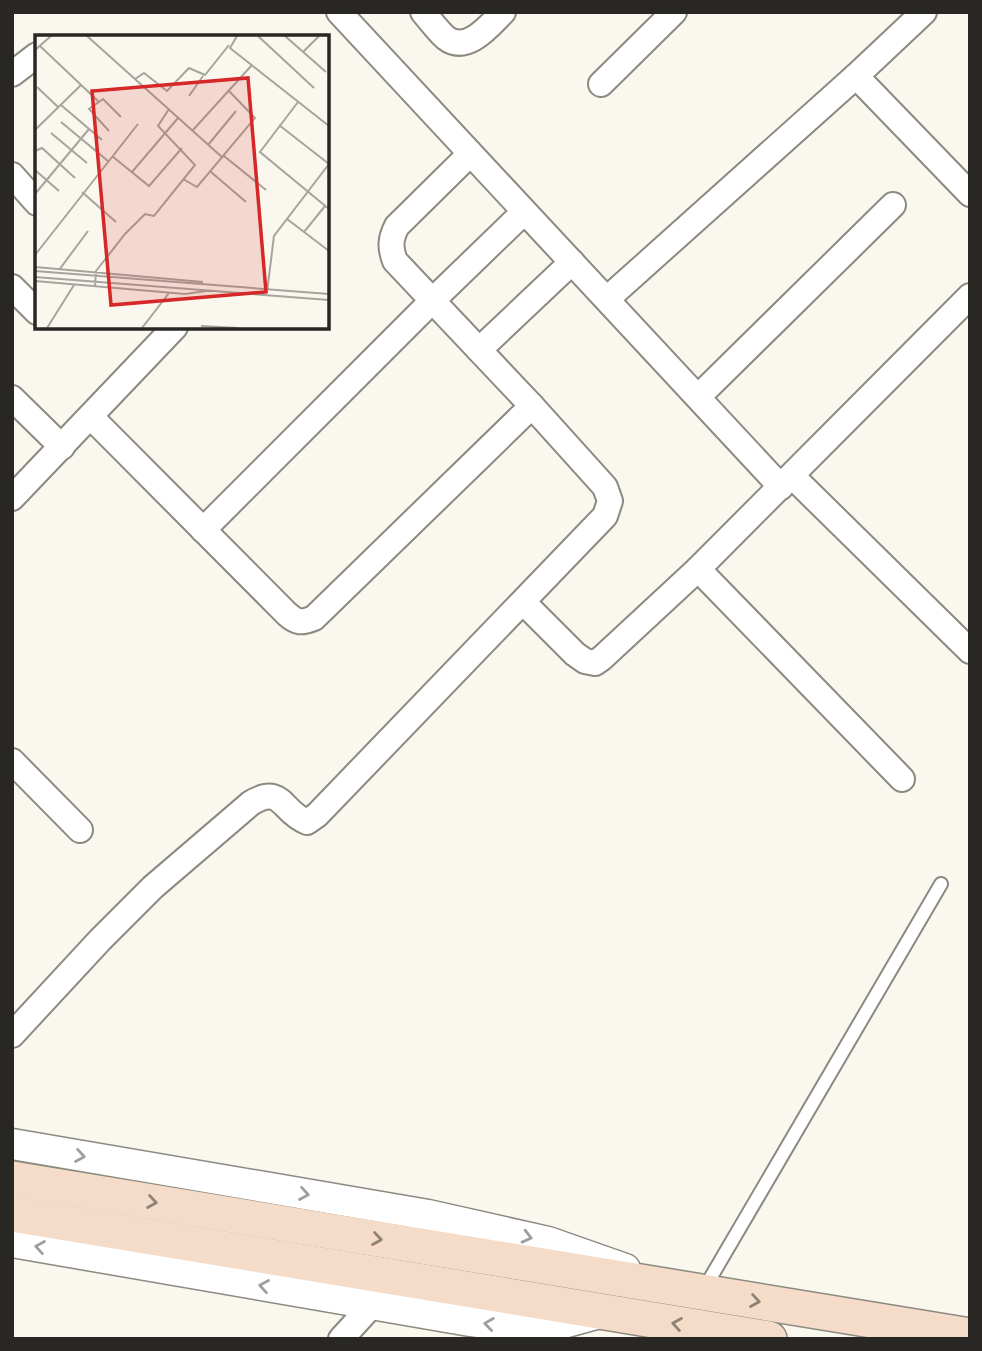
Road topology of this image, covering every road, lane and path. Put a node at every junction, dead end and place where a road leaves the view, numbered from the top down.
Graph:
1 (339, 12) edge
2 (423, 12) edge
3 (503, 12) edge
4 (674, 12) edge
5 (924, 12) edge
6 (856, 76) junction
7 (601, 84) dead end
8 (470, 154) junction
9 (12, 175) edge
10 (970, 194) edge
11 (35, 201) edge
12 (893, 205) dead end
13 (524, 212) junction
14 (572, 262) junction
15 (12, 287) edge
16 (970, 296) edge
17 (607, 299) junction
18 (433, 300) junction
19 (35, 310) edge
20 (173, 329) edge
21 (479, 350) junction
22 (698, 397) junction
23 (12, 398) edge
24 (532, 406) junction
25 (91, 417) junction
26 (62, 447) junction
27 (786, 482) junction
28 (12, 498) edge
29 (204, 530) junction
30 (698, 569) junction
31 (523, 602) junction
32 (970, 650) edge
33 (12, 761) edge
34 (902, 779) dead end
35 (80, 831) dead end
36 (941, 884) dead end
37 (12, 1035) edge
38 (12, 1144) edge
39 (12, 1179) edge
40 (12, 1214) edge
41 (12, 1242) edge
42 (691, 1290) junction
43 (373, 1304) junction
44 (604, 1312) junction
45 (970, 1336) edge
46 (341, 1339) edge
47 (769, 1339) edge

1 - 8 street
2 - 3 street
4 - 7 street
5 - 6 street
6 - 10 street
6 - 17 street
8 - 13 street
8 - 18 street
9 - 11 street
12 - 22 street
13 - 14 street
13 - 18 street
14 - 17 street
14 - 21 street
15 - 19 street
16 - 27 street
17 - 22 street
18 - 21 street
18 - 29 street
20 - 25 street
21 - 24 street
22 - 27 street
23 - 26 street
24 - 29 street
24 - 31 street
25 - 26 street
25 - 29 street
26 - 28 street
27 - 30 street
27 - 32 street
30 - 31 street
30 - 34 street
31 - 37 street
33 - 35 street
36 - 42 lane
38 -> 42 street
39 -> 42 main road
40 - 44 main road
43 -> 41 street
42 -> 45 main road
44 -> 43 street
43 - 46 street
47 -> 44 main road

